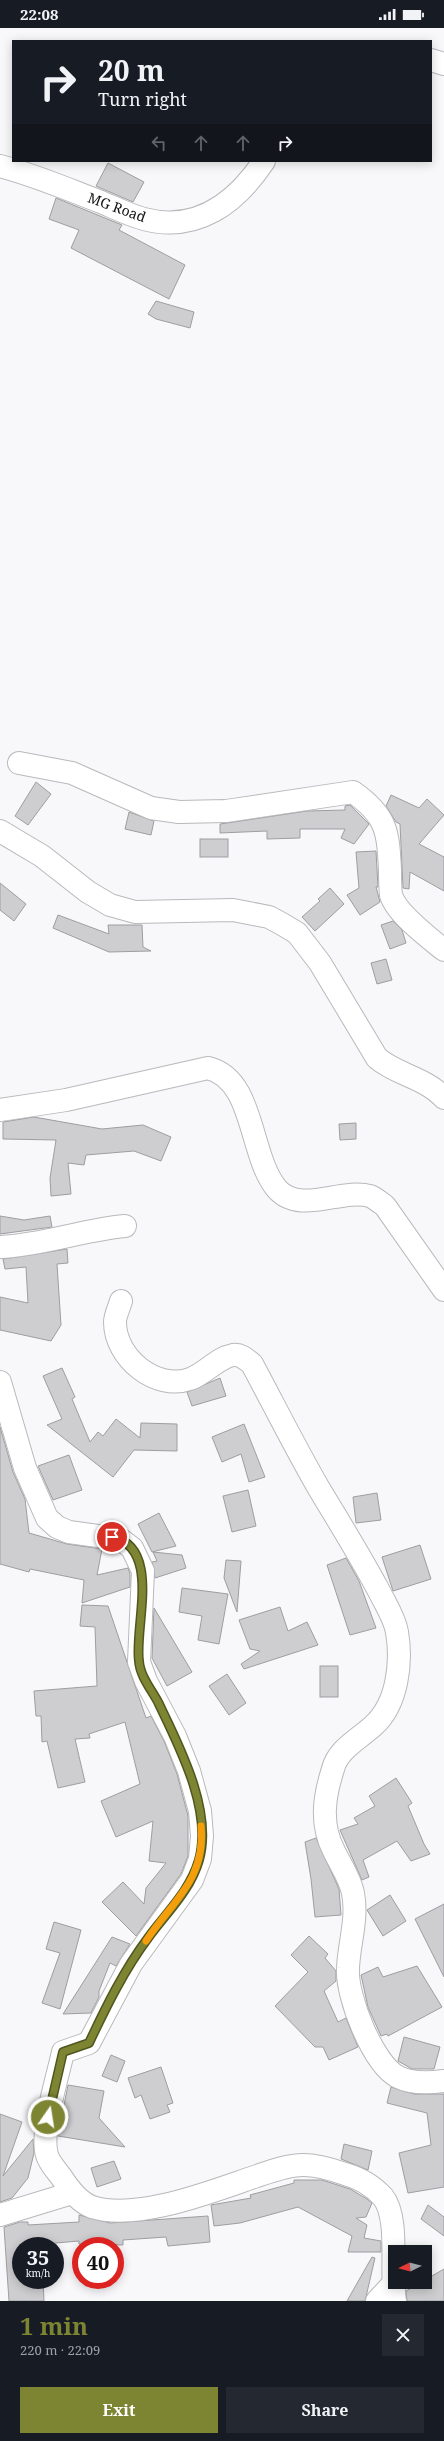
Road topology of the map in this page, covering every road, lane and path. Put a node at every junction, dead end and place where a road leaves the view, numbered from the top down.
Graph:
1 (432, 60) edge
2 (444, 64) edge
3 (263, 162) edge
4 (0, 166) edge
5 (19, 763) dead end
6 (0, 831) edge
7 (444, 950) edge
8 (444, 1098) edge
9 (0, 1110) edge
10 (125, 1226) dead end
11 (0, 1247) edge
12 (444, 1290) edge
13 (120, 1301) dead end
14 (0, 1382) edge
15 (444, 2081) edge
16 (72, 2193) junction
17 (0, 2215) edge
18 (393, 2293) edge
19 (377, 2301) edge

1 - 2 street
3 - 4 street, MG Road
5 - 7 street
6 - 8 street
9 - 12 street
10 - 11 street
13 - 15 street
14 - 16 street
16 - 17 street
16 - 18 street
18 - 19 street

